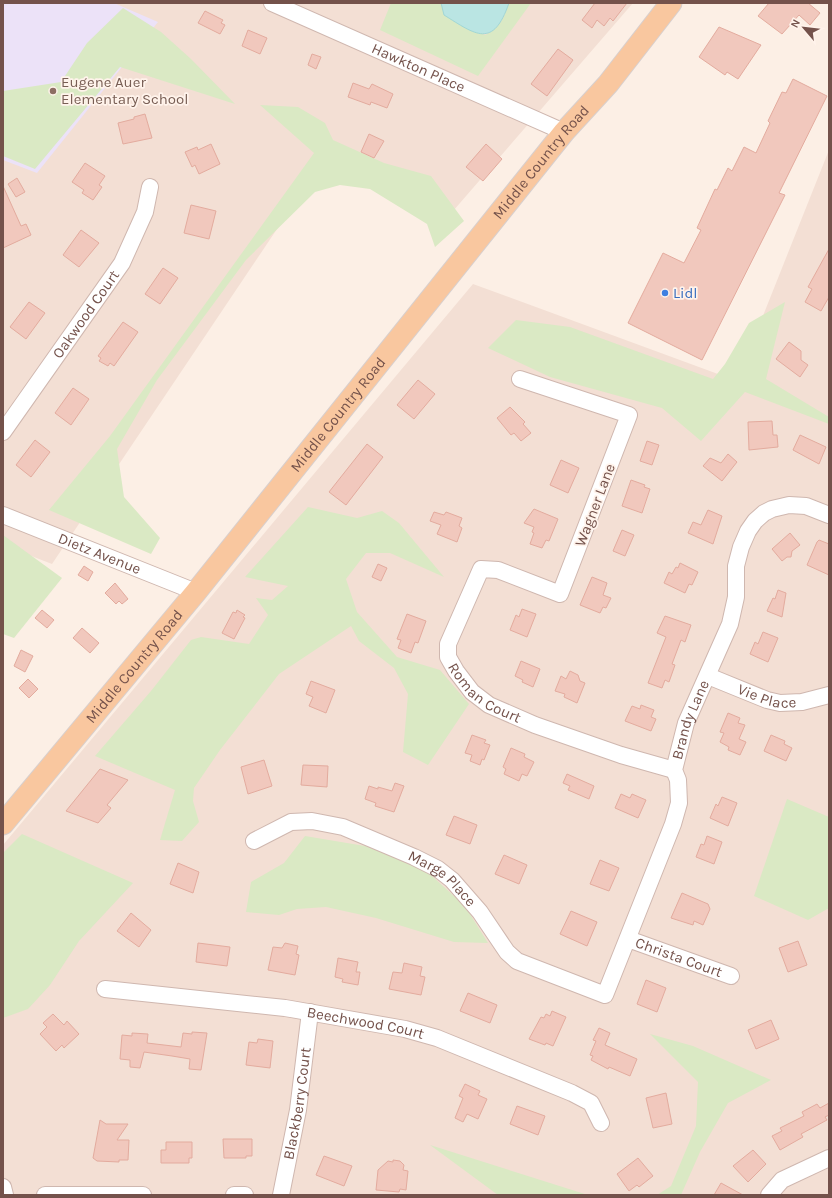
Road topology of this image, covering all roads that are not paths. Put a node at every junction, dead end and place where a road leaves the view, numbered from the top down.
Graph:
1 (272, 3) edge
2 (671, 3) edge
3 (564, 132) junction
4 (150, 187) dead end
5 (520, 380) dead end
6 (3, 432) edge
7 (3, 515) edge
8 (829, 515) edge
9 (196, 592) junction
10 (560, 594) joint
11 (708, 676) junction
12 (829, 695) edge
13 (674, 770) junction
14 (3, 824) edge
15 (254, 841) dead end
16 (628, 939) junction
17 (731, 976) dead end
18 (105, 989) dead end
19 (605, 995) joint
20 (310, 1012) junction
21 (601, 1123) dead end
22 (829, 1158) edge
23 (3, 1187) edge
24 (5, 1195) edge
25 (44, 1195) edge
26 (143, 1195) edge
27 (234, 1195) edge
28 (245, 1195) edge
29 (281, 1195) edge
30 (768, 1195) edge

1 - 3 street, Hawkton Place
2 - 3 main road, Middle Country Road
3 - 9 main road, Middle Country Road
4 - 6 street, Oakwood Court
5 - 10 street, Wagner Lane
7 - 9 street, Dietz Avenue
8 - 11 street, Brandy Lane
9 - 14 main road, Middle Country Road
10 - 13 street, Roman Court
11 - 12 street, Vie Place
11 - 13 street, Brandy Lane
13 - 16 street, Brandy Lane
15 - 19 street, Marge Place
16 - 17 street, Christa Court
16 - 19 street, Brandy Lane
18 - 20 street, Beechwood Court
20 - 21 street, Beechwood Court
20 - 29 street, Blackberry Court
22 - 30 street
23 - 24 street
25 - 26 street
27 - 28 street

